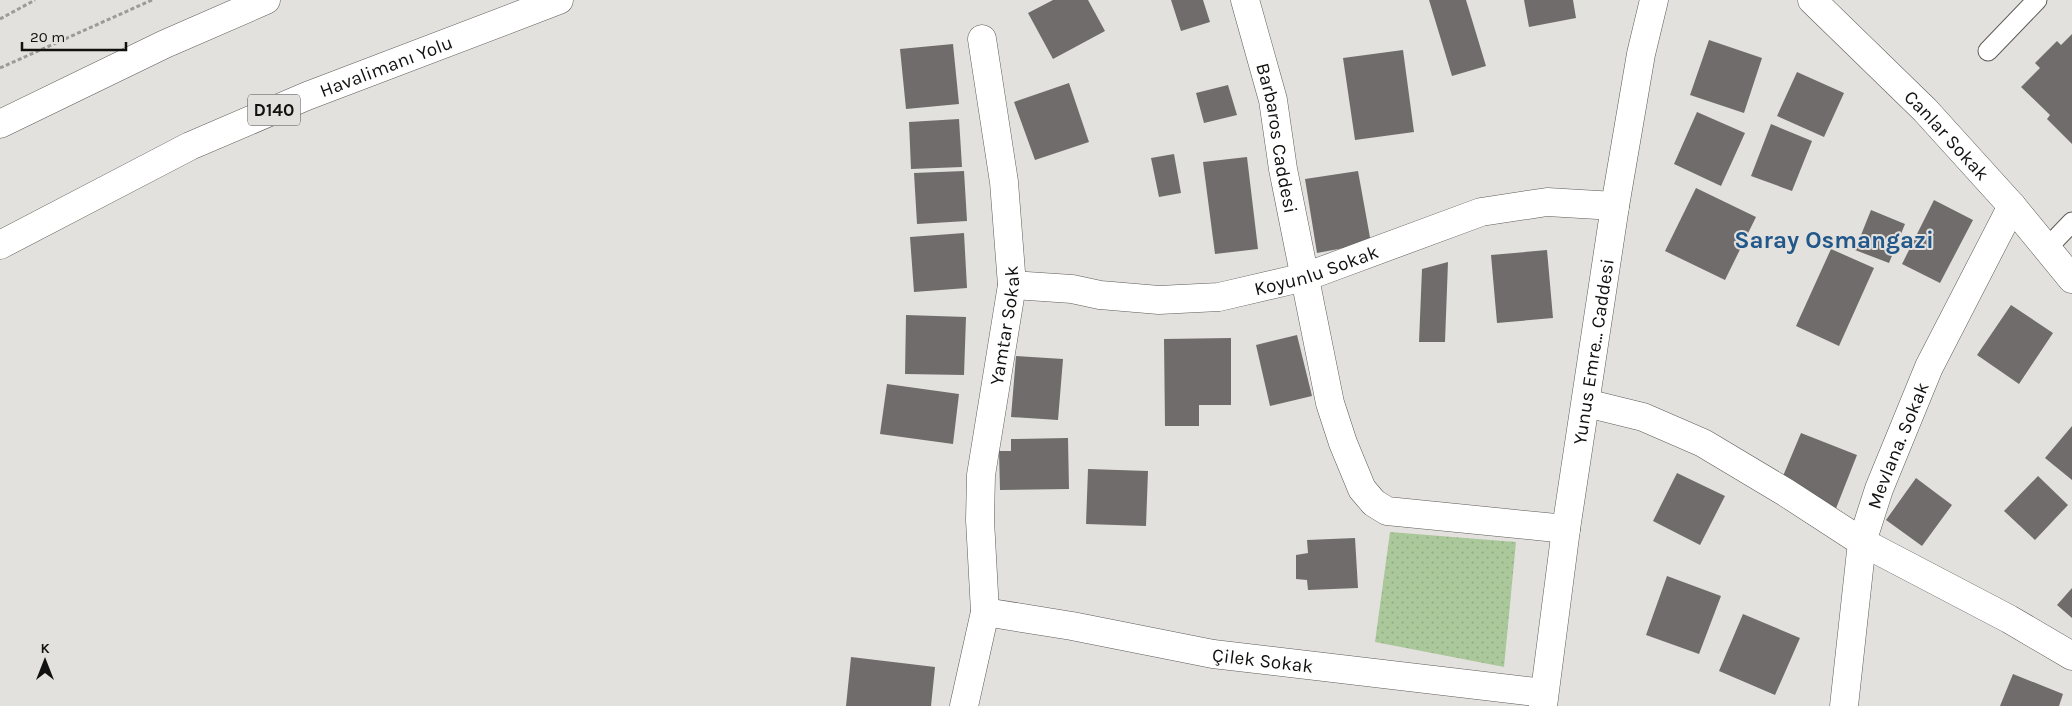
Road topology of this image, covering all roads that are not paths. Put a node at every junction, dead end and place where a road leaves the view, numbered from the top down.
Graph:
1 (266, 0) edge
2 (559, 0) edge
3 (1245, 0) edge
4 (1654, 0) edge
5 (1812, 0) edge
6 (2037, 0) edge
7 (982, 40) dead end
8 (1988, 51) dead end
9 (0, 124) edge
10 (1615, 206) junction
11 (2012, 206) junction
12 (2072, 222) edge
13 (0, 245) edge
14 (2047, 248) junction
15 (1305, 277) junction
16 (2072, 279) edge
17 (1012, 286) junction
18 (1586, 403) junction
19 (1566, 529) junction
20 (1862, 542) junction
21 (985, 612) junction
22 (2072, 656) edge
23 (1544, 699) edge
24 (964, 706) edge
25 (1844, 706) edge

1 - 9 main road
2 - 13 main road, Havalimanı Yolu / D140
3 - 15 main road, Barbaros Caddesi
4 - 10 main road, Yunus Emre... Caddesi
5 - 11 main road, Canlar Sokak
6 - 8 lane
7 - 17 main road, Yamtar Sokak
10 - 15 main road, Koyunlu Sokak
10 - 18 main road, Yunus Emre... Caddesi
11 - 14 main road, Canlar Sokak
11 - 20 main road, Mevlana. Sokak
12 - 14 lane
14 - 16 main road, Canlar Sokak
15 - 17 main road, Koyunlu Sokak
15 - 19 main road, Barbaros Caddesi
17 - 21 main road, Yamtar Sokak
18 - 19 main road, Yunus Emre... Caddesi
18 - 20 main road
19 - 23 main road, Yunus Emre... Caddesi
20 - 22 main road
20 - 25 main road, Mevlana. Sokak
21 - 23 main road, Çilek Sokak
21 - 24 main road, Yamtar Sokak

